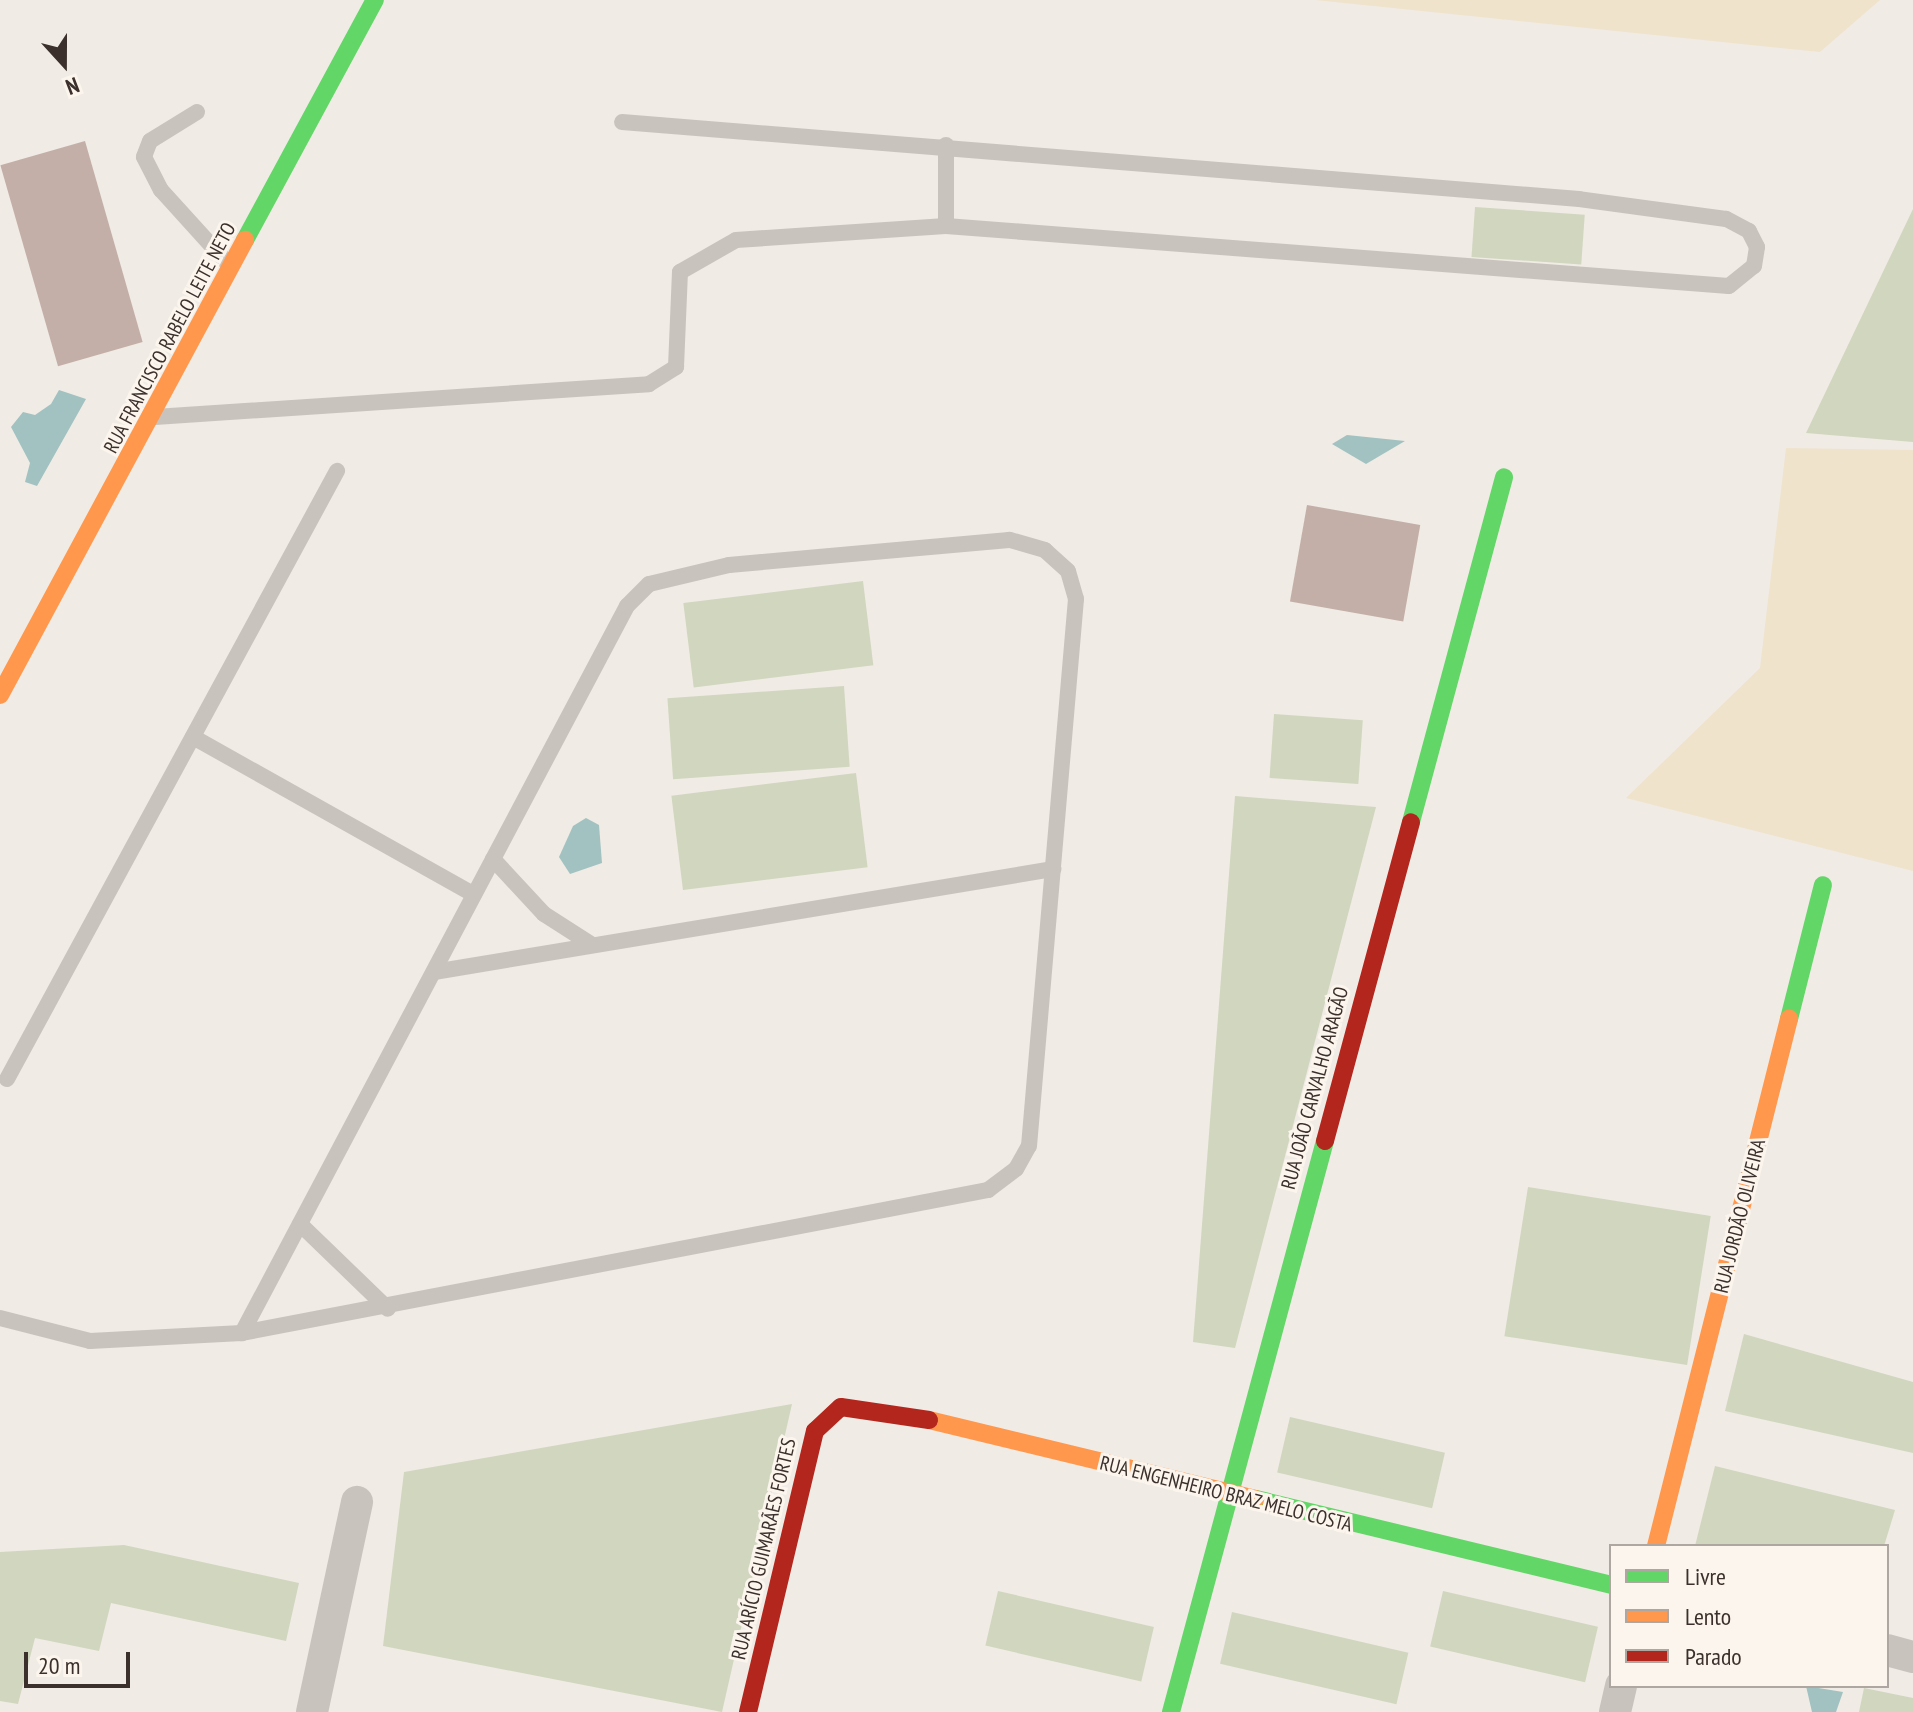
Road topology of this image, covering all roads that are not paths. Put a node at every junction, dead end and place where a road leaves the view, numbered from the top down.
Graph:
1 (375, 0) edge
2 (197, 112) dead end
3 (622, 122) dead end
4 (946, 145) junction
5 (946, 226) junction
6 (233, 268) junction
7 (154, 417) junction
8 (337, 471) dead end
9 (1504, 477) dead end
10 (0, 695) edge
11 (193, 737) junction
12 (493, 859) junction
13 (1053, 869) junction
14 (1823, 885) dead end
15 (474, 895) junction
16 (591, 944) junction
17 (434, 972) junction
18 (7, 1079) dead end
19 (300, 1224) junction
20 (388, 1309) junction
21 (0, 1318) edge
22 (242, 1333) junction
23 (841, 1407) joint
24 (1226, 1496) junction
25 (357, 1502) dead end
26 (1657, 1544) edge
27 (1609, 1585) edge
28 (1889, 1651) edge
29 (1913, 1657) edge
30 (1621, 1688) edge
31 (312, 1712) edge
32 (748, 1712) edge
33 (1171, 1712) edge
34 (1615, 1712) edge

1 - 6 street, RUA FRANCISCO RABELO LEITE NETO
2 - 6 lane
3 - 4 lane
4 - 5 lane
4 - 5 lane
5 - 7 lane
6 - 7 street, RUA FRANCISCO RABELO LEITE NETO
7 - 10 street, RUA FRANCISCO RABELO LEITE NETO
8 - 11 lane
9 - 24 street, RUA JOÃO CARVALHO ARAGÃO
11 - 15 lane
11 - 18 lane
12 - 13 lane
12 - 15 lane
12 - 16 lane
13 - 16 lane
13 - 20 lane
14 - 26 street, RUA JORDÃO OLIVEIRA
15 - 17 lane
16 - 17 lane
17 - 19 lane
19 - 20 lane
19 - 22 lane
20 - 22 lane
21 - 22 lane
23 - 24 street, RUA ENGENHEIRO BRAZ MELO COSTA
23 - 32 street, RUA ARÍCIO GUIMARÃES FORTES
24 - 27 street, RUA ENGENHEIRO BRAZ MELO COSTA
24 - 33 street, RUA JOÃO CARVALHO ARAGÃO
25 - 31 street
28 - 29 street
30 - 34 street

